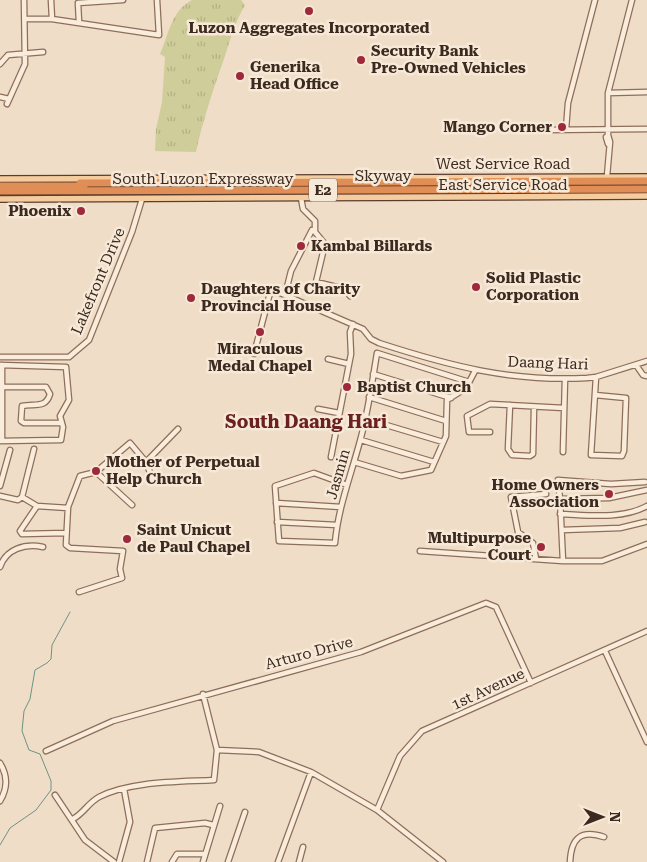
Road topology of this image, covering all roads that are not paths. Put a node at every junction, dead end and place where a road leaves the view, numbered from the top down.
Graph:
1 (24, 0) edge
2 (51, 0) edge
3 (122, 0) edge
4 (157, 0) edge
5 (595, 0) edge
6 (632, 0) edge
7 (25, 19) junction
8 (52, 19) junction
9 (79, 22) junction
10 (43, 52) dead end
11 (25, 54) junction
12 (0, 64) edge
13 (647, 92) edge
14 (608, 93) junction
15 (0, 97) edge
16 (9, 99) junction
17 (7, 104) dead end
18 (566, 129) junction
19 (608, 129) junction
20 (647, 129) edge
21 (545, 130) dead end
22 (607, 176) junction
23 (647, 177) edge
24 (0, 179) edge
25 (647, 182) edge
26 (0, 185) edge
27 (647, 190) edge
28 (0, 192) edge
29 (647, 196) edge
30 (301, 198) junction
31 (0, 199) edge
32 (142, 199) junction
33 (315, 232) junction
34 (285, 295) junction
35 (350, 296) dead end
36 (353, 324) junction
37 (254, 354) dead end
38 (0, 357) edge
39 (328, 359) dead end
40 (647, 361) edge
41 (349, 364) junction
42 (1, 365) edge
43 (636, 365) junction
44 (475, 371) junction
45 (373, 374) junction
46 (647, 376) edge
47 (596, 378) junction
48 (565, 379) junction
49 (469, 382) junction
50 (1, 387) edge
51 (595, 394) junction
52 (369, 397) junction
53 (451, 398) junction
54 (1, 405) edge
55 (510, 406) junction
56 (534, 408) junction
57 (564, 408) junction
58 (318, 409) dead end
59 (339, 413) junction
60 (291, 419) dead end
61 (366, 419) junction
62 (446, 420) junction
63 (1, 423) edge
64 (61, 423) junction
65 (336, 428) junction
66 (178, 429) dead end
67 (490, 432) dead end
68 (361, 440) junction
69 (1, 441) edge
70 (443, 442) junction
71 (34, 449) dead end
72 (10, 450) dead end
73 (562, 452) dead end
74 (331, 457) dead end
75 (146, 462) junction
76 (354, 462) junction
77 (434, 462) junction
78 (96, 472) junction
79 (154, 482) dead end
80 (645, 482) dead end
81 (347, 485) junction
82 (0, 486) edge
83 (647, 490) edge
84 (546, 494) dead end
85 (0, 496) edge
86 (22, 497) junction
87 (560, 499) junction
88 (276, 503) junction
89 (37, 506) junction
90 (132, 506) dead end
91 (647, 506) edge
92 (341, 507) junction
93 (68, 508) junction
94 (560, 514) junction
95 (277, 522) junction
96 (646, 522) dead end
97 (337, 525) junction
98 (562, 530) junction
99 (66, 533) junction
100 (647, 544) edge
101 (43, 547) dead end
102 (420, 552) dead end
103 (536, 558) junction
104 (565, 561) junction
105 (0, 567) edge
106 (78, 592) dead end
107 (647, 631) edge
108 (605, 651) junction
109 (531, 683) junction
110 (203, 694) junction
111 (647, 742) edge
112 (217, 750) junction
113 (46, 751) dead end
114 (0, 763) edge
115 (311, 772) junction
116 (124, 789) junction
117 (55, 795) dead end
118 (0, 801) edge
119 (220, 806) dead end
120 (378, 810) junction
121 (244, 812) dead end
122 (73, 819) junction
123 (213, 825) junction
124 (604, 837) dead end
125 (303, 847) dead end
126 (204, 854) junction
127 (114, 862) edge
128 (119, 862) edge
129 (147, 862) edge
130 (172, 862) edge
131 (203, 862) edge
132 (228, 862) edge
133 (278, 862) edge
134 (299, 862) edge
135 (443, 862) edge
136 (570, 862) edge

1 - 7 street
2 - 8 street
3 - 9 street
4 - 9 street
5 - 18 street
6 - 14 street
7 - 8 street
7 - 11 street
8 - 9 street
10 - 11 street
11 - 12 street
11 - 16 street
13 - 14 street
14 - 19 street
15 - 16 street
16 - 17 street
18 - 19 street
18 - 21 street
19 - 20 street
19 - 22 street
22 - 23 main road, West Service Road
22 - 24 main road, West Service Road
25 - 26 highway, South Luzon Expressway / E2
27 - 28 highway, Skyway / E2
29 - 30 main road, East Service Road
30 - 32 main road, East Service Road
30 - 33 street
31 - 32 main road, East Service Road
32 - 38 street, Lakefront Drive
33 - 34 street
33 - 35 street
34 - 36 street, Daang Hari
34 - 37 street
36 - 41 street
36 - 44 street, Daang Hari
39 - 41 street
40 - 43 street, Daang Hari
41 - 59 street
42 - 50 street
42 - 64 street
43 - 46 street
43 - 47 street, Daang Hari
44 - 48 street, Daang Hari
44 - 49 street
45 - 49 street, Jasmin
45 - 52 street, Jasmin
45 - 53 street
47 - 48 street, Daang Hari
47 - 51 street
48 - 57 street
49 - 53 street
50 - 54 street
50 - 64 street
51 - 51 street
52 - 61 street, Jasmin
52 - 62 street
53 - 62 street
54 - 63 street
55 - 56 street
55 - 56 street
55 - 67 street
56 - 57 street
57 - 73 street
58 - 59 street
59 - 65 street
60 - 65 street
61 - 68 street, Jasmin
61 - 70 street
62 - 70 street
63 - 69 street
64 - 69 street
65 - 74 street
66 - 75 street
68 - 76 street, Jasmin
68 - 77 street
70 - 77 street
71 - 86 street
72 - 82 street
75 - 78 street
75 - 79 street
76 - 77 street
76 - 81 street, Jasmin
78 - 90 street
78 - 93 street
80 - 87 street
81 - 88 street
81 - 92 street, Jasmin
83 - 87 street
84 - 103 street
85 - 86 street
86 - 89 street
87 - 94 street
88 - 92 street
88 - 95 street
89 - 93 street
89 - 99 street
91 - 94 street
92 - 97 street, Jasmin
93 - 99 street
94 - 98 street
95 - 97 street
95 - 97 street, Jasmin
96 - 98 street
98 - 104 street
99 - 106 street
100 - 104 street
101 - 105 street
102 - 103 street
103 - 104 street
107 - 108 street, 1st Avenue
108 - 109 street, 1st Avenue
108 - 111 street
109 - 110 street, Arturo Drive
109 - 120 street, 1st Avenue
110 - 112 street
110 - 113 street, Arturo Drive
112 - 115 street
112 - 116 street
114 - 118 street
115 - 120 street
115 - 133 street
116 - 122 street
116 - 128 street
117 - 122 street
119 - 123 street
120 - 135 street
121 - 132 street
122 - 127 street
123 - 126 street
123 - 129 street
124 - 136 street
125 - 134 street
126 - 130 street
126 - 131 street

